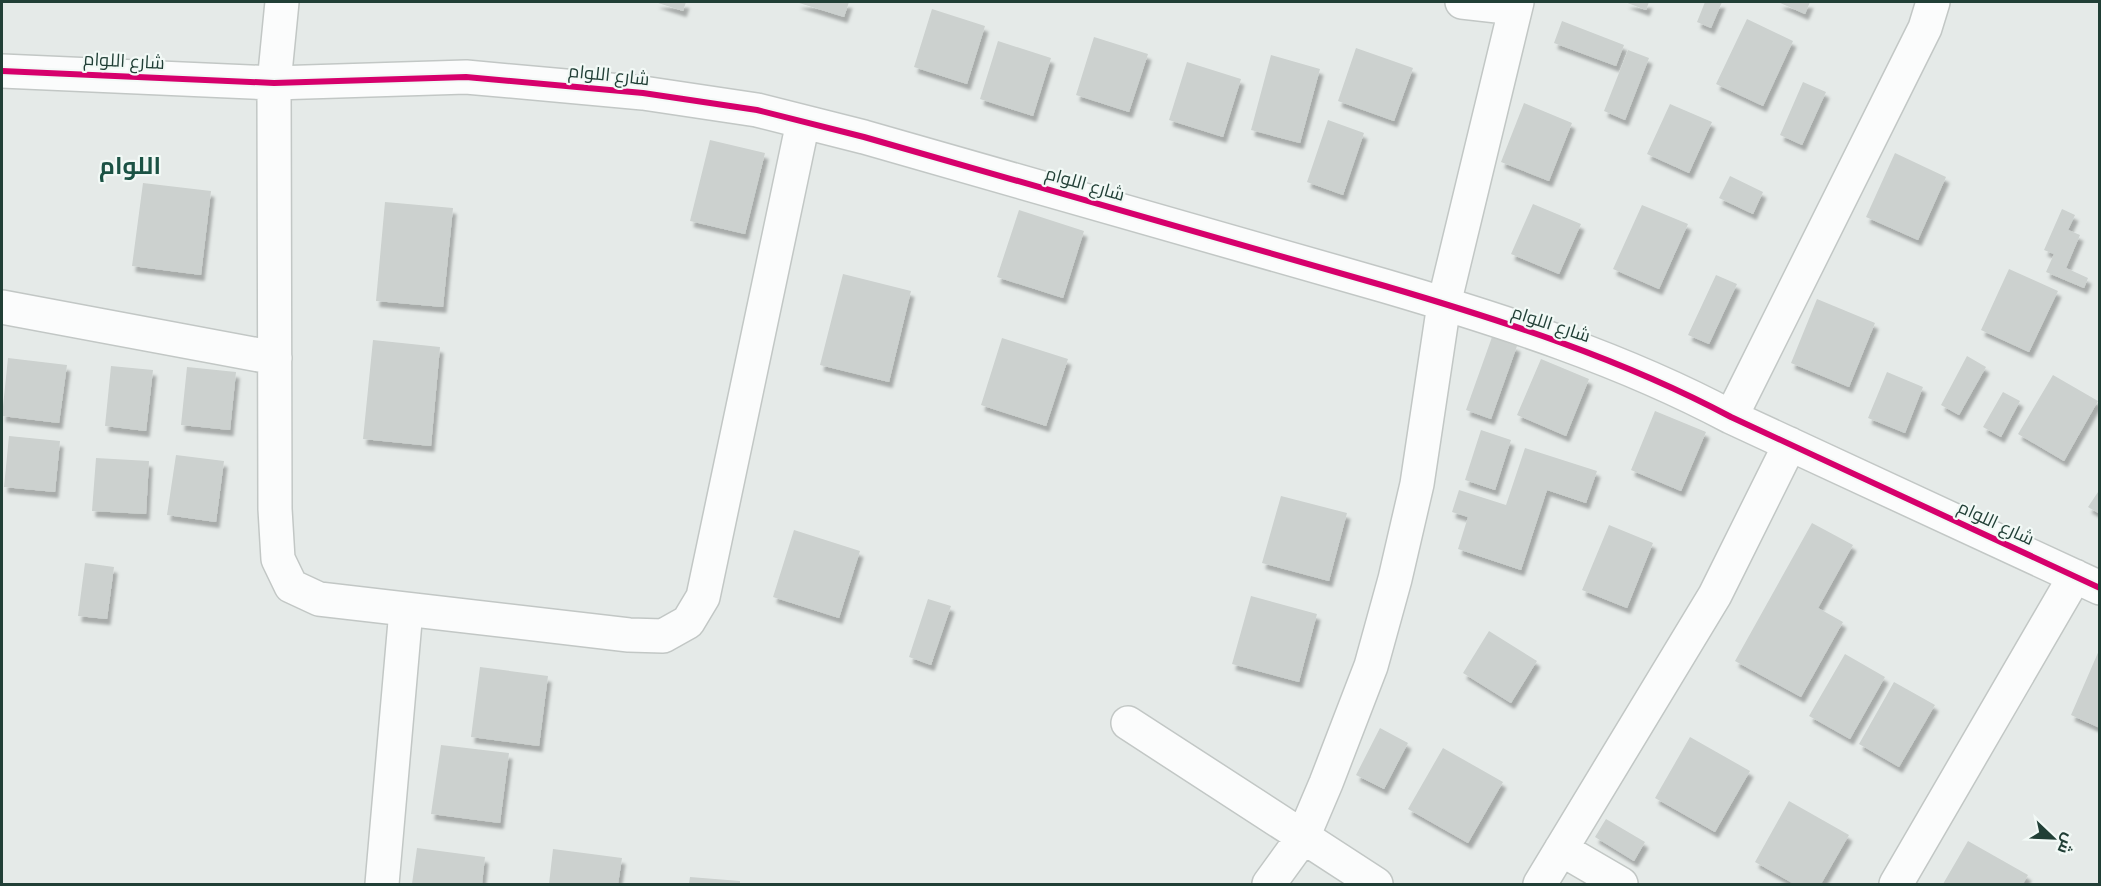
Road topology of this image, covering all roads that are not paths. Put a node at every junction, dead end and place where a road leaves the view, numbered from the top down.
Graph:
1 (282, 2) edge
2 (1462, 2) edge
3 (1933, 2) edge
4 (1516, 4) edge
5 (2, 70) edge
6 (274, 82) junction
7 (803, 122) junction
8 (1444, 304) junction
9 (2, 307) edge
10 (275, 358) junction
11 (1731, 417) junction
12 (1790, 444) junction
13 (2087, 582) edge
14 (406, 610) junction
15 (1128, 723) dead end
16 (1302, 837) junction
17 (1561, 849) junction
18 (382, 885) edge
19 (1269, 885) edge
20 (1376, 885) edge
21 (1540, 885) edge
22 (1621, 885) edge
23 (1896, 885) edge

1 - 6 street
2 - 4 street
3 - 11 street
4 - 8 street
5 - 6 street, شارع اللوام
6 - 7 street, شارع اللوام
6 - 10 street
7 - 8 street, شارع اللوام
7 - 14 street
8 - 11 street, شارع اللوام
8 - 16 street
9 - 10 street
10 - 14 street
11 - 12 street, شارع اللوام
12 - 13 street, شارع اللوام
12 - 17 street
13 - 23 street
14 - 18 street
15 - 16 street
16 - 19 street
16 - 20 street
17 - 21 street
17 - 22 street

